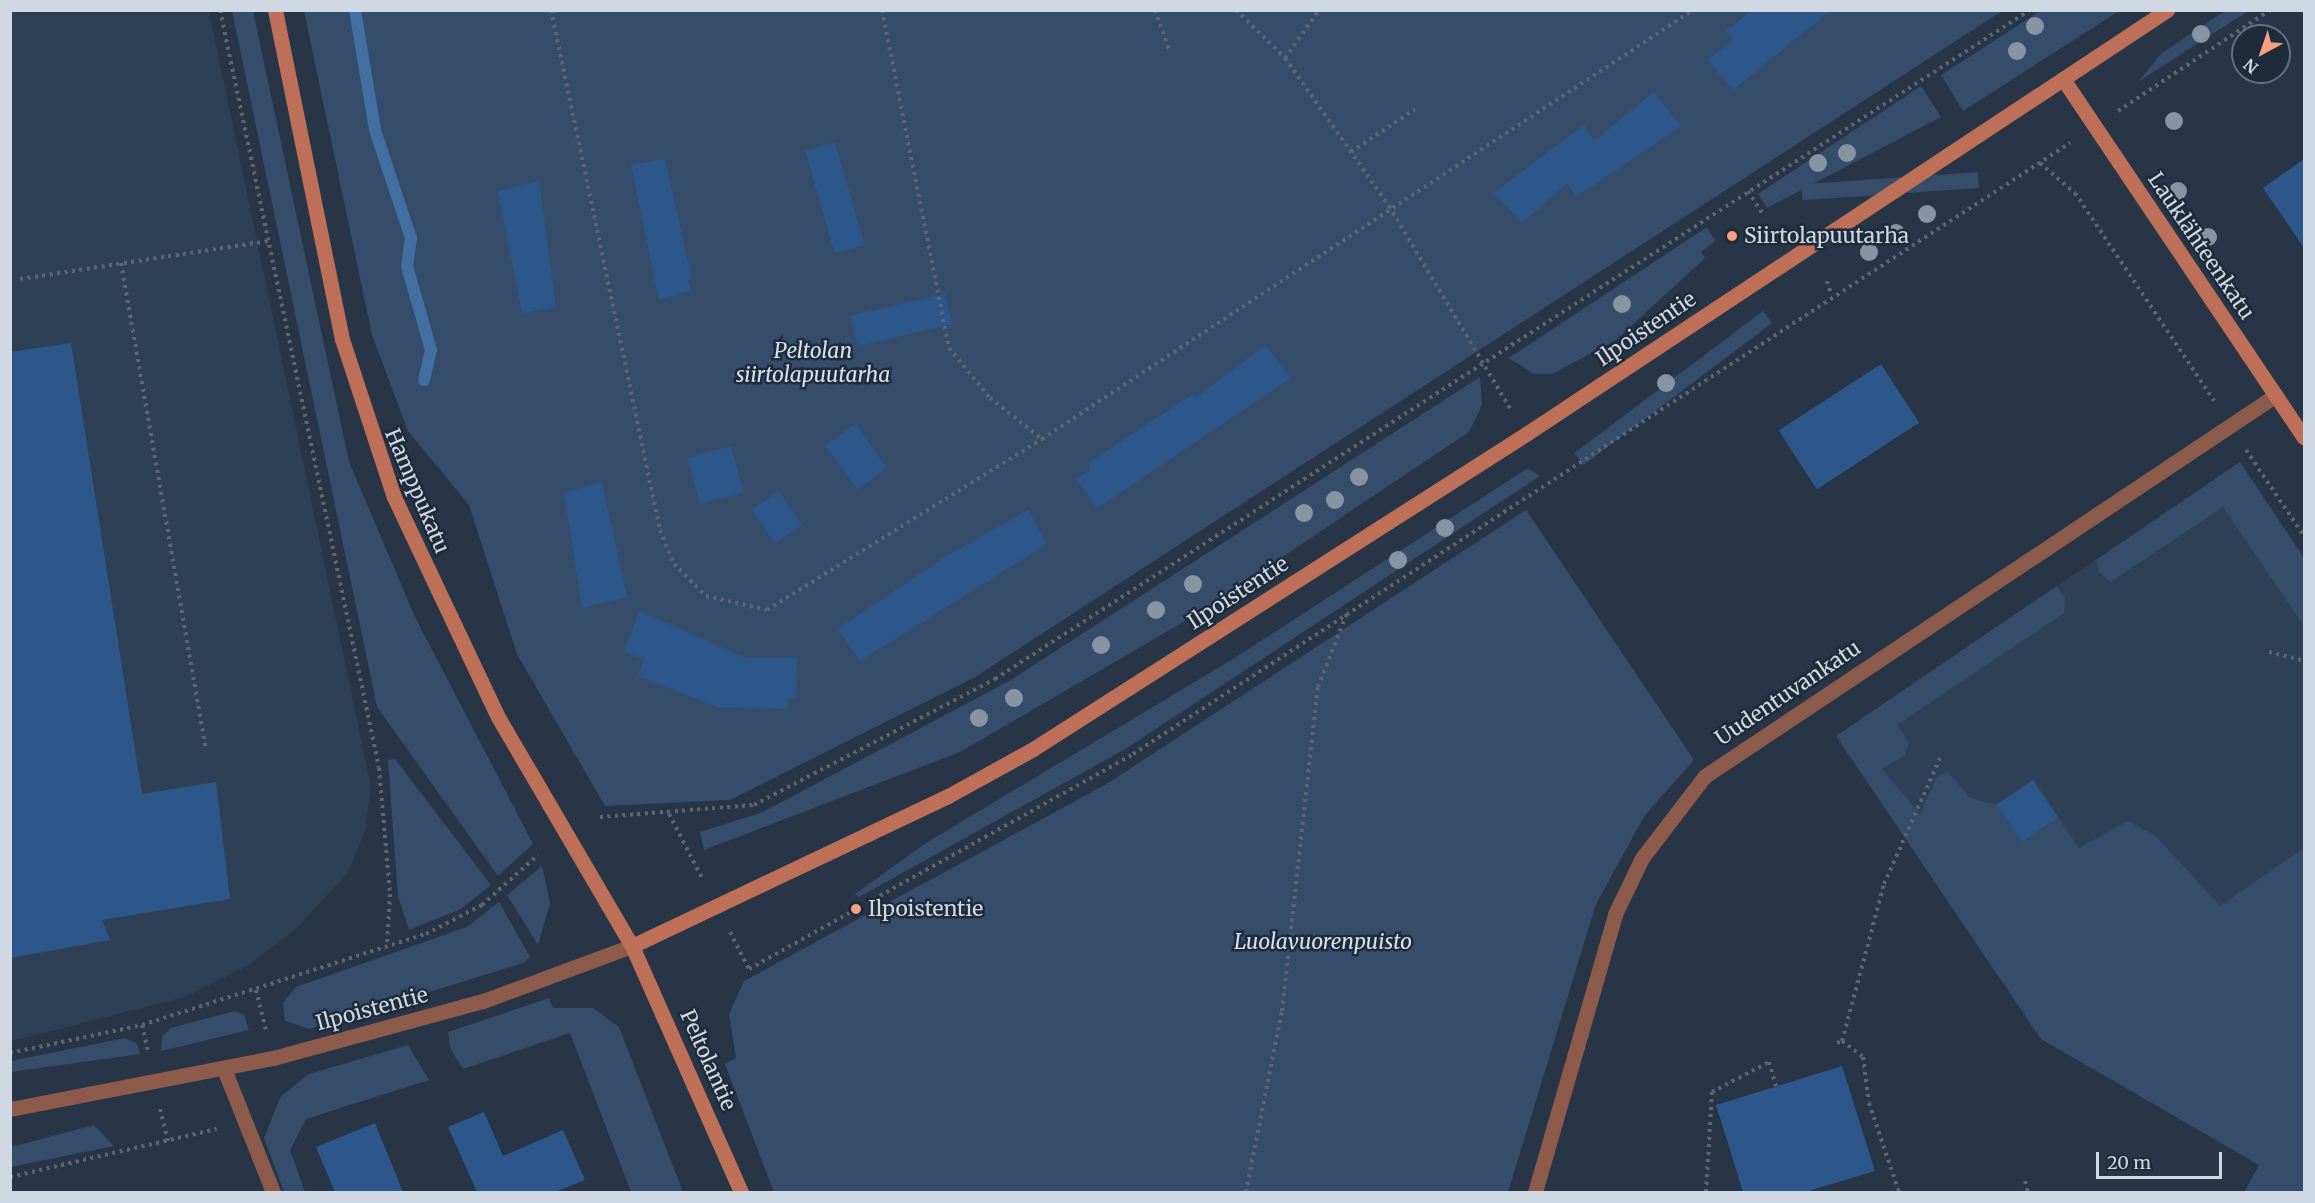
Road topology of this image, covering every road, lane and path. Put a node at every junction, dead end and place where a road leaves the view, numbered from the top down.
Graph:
1 (220, 10) edge
2 (275, 10) edge
3 (551, 10) edge
4 (882, 10) edge
5 (1155, 10) edge
6 (1236, 10) edge
7 (1319, 10) edge
8 (1693, 10) edge
9 (2030, 10) edge
10 (2167, 10) edge
11 (2270, 10) edge
12 (1170, 52) dead end
13 (1285, 58) junction
14 (2063, 79) junction
15 (2144, 94) dead end
16 (1415, 109) dead end
17 (1351, 152) junction
18 (1748, 191) junction
19 (1389, 206) junction
20 (1764, 216) dead end
21 (269, 241) junction
22 (121, 263) junction
23 (20, 279) dead end
24 (1827, 281) dead end
25 (1831, 294) junction
26 (1482, 362) junction
27 (2276, 395) junction
28 (2212, 399) dead end
29 (1526, 434) junction
30 (2304, 438) edge
31 (1042, 439) junction
32 (2245, 448) dead end
33 (2304, 536) edge
34 (1349, 609) junction
35 (2270, 652) dead end
36 (2304, 661) edge
37 (206, 750) dead end
38 (1940, 758) dead end
39 (600, 817) dead end
40 (538, 855) dead end
41 (387, 946) junction
42 (633, 946) junction
43 (749, 969) dead end
44 (256, 990) junction
45 (10, 1053) edge
46 (273, 1058) junction
47 (224, 1069) junction
48 (1776, 1086) dead end
49 (10, 1109) edge
50 (243, 1123) junction
51 (10, 1177) edge
52 (2025, 1181) dead end
53 (273, 1192) edge
54 (741, 1192) edge
55 (1246, 1192) edge
56 (1536, 1192) edge
57 (1706, 1192) edge
58 (1899, 1192) edge
59 (2028, 1192) edge

1 - 21 path
2 - 42 street, Hamppukatu
3 - 31 path
4 - 31 path
5 - 12 path
6 - 13 path
7 - 13 path
8 - 19 path
9 - 18 path
10 - 14 street, Ilpoistentie
11 - 15 path
13 - 17 path
14 - 27 street, Lauklähteenkatu
14 - 29 street, Ilpoistentie
16 - 17 path
17 - 19 path
18 - 20 path
18 - 26 path
19 - 26 path
19 - 31 path
21 - 22 path
21 - 41 path
22 - 23 path
22 - 37 path
24 - 25 path
25 - 28 path
25 - 34 path
26 - 29 path
26 - 39 path
27 - 30 street, Lauklähteenkatu
27 - 56 street, Uudentuvankatu
29 - 42 street, Ilpoistentie
32 - 33 path
34 - 43 path
34 - 55 path
35 - 36 path
38 - 58 path
40 - 41 path
41 - 44 path
42 - 46 street, Ilpoistentie
42 - 54 street, Peltolantie
44 - 45 path
44 - 46 path
46 - 47 street, Ilpoistentie
47 - 49 street, Ilpoistentie
47 - 50 street
48 - 57 path
50 - 51 path
50 - 53 street
52 - 59 path

